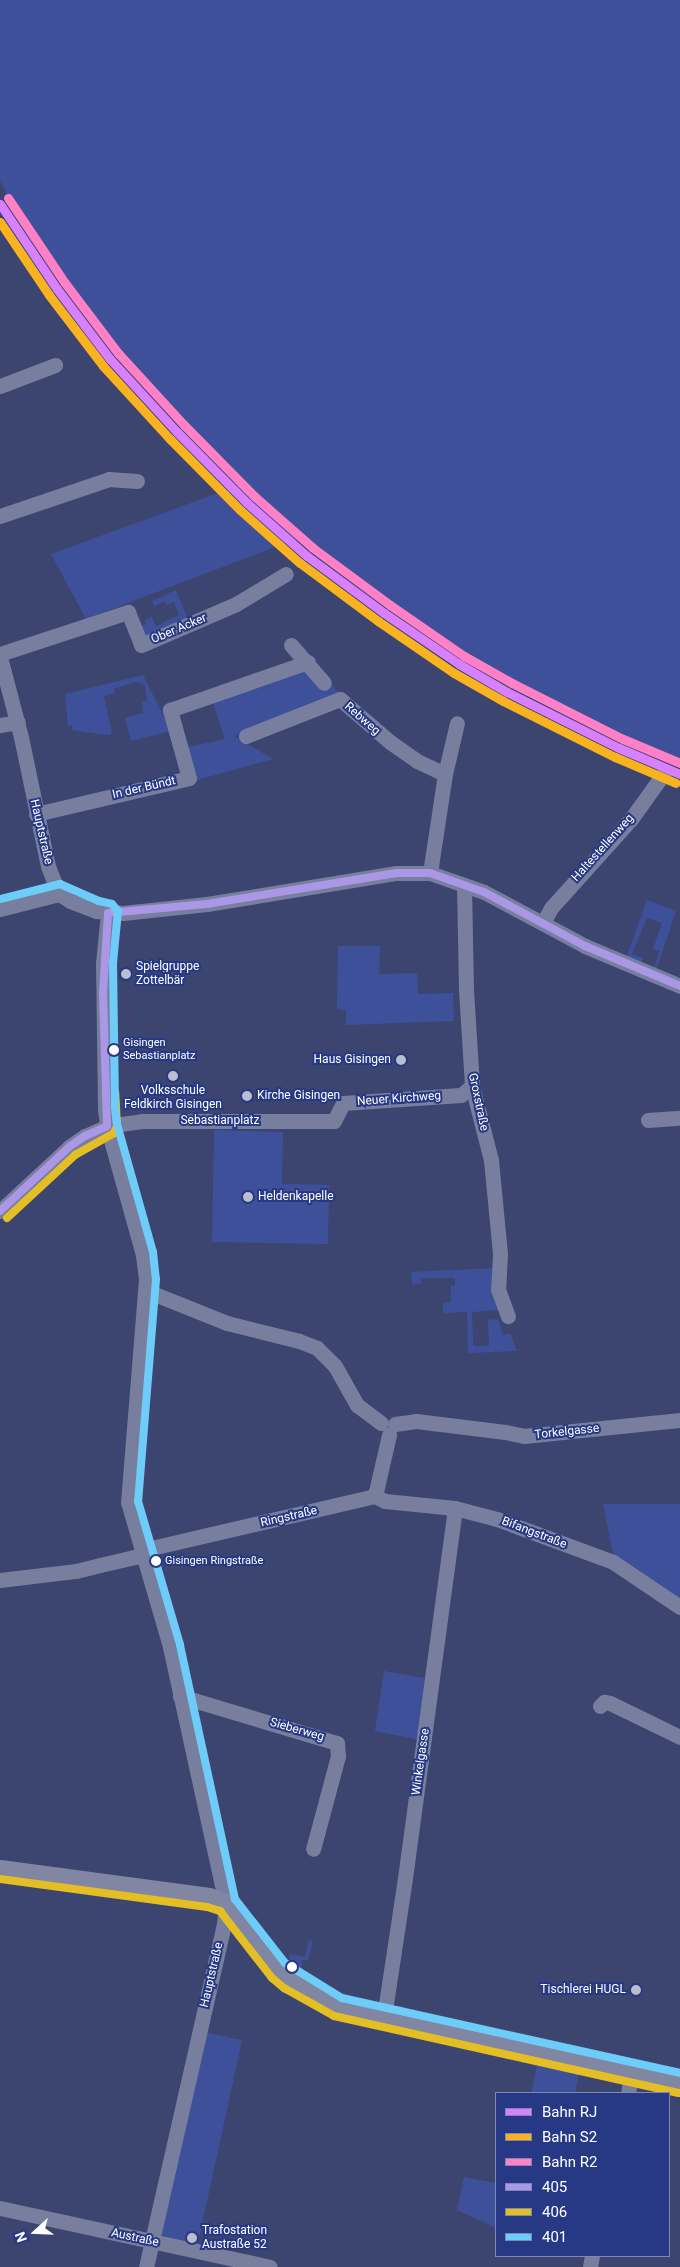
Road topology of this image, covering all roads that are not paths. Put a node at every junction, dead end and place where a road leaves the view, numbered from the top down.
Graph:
1 (55, 365) dead end
2 (0, 386) edge
3 (137, 481) dead end
4 (0, 516) edge
5 (286, 574) dead end
6 (291, 645) dead end
7 (0, 656) edge
8 (308, 662) junction
9 (324, 683) dead end
10 (18, 722) junction
11 (457, 723) dead end
12 (0, 725) edge
13 (246, 736) dead end
14 (664, 773) dead end
15 (446, 774) junction
16 (36, 814) junction
17 (430, 873) junction
18 (464, 885) junction
19 (58, 894) junction
20 (0, 909) edge
21 (108, 913) junction
22 (543, 923) junction
23 (680, 986) edge
24 (472, 1086) junction
25 (680, 1118) edge
26 (334, 1120) joint
27 (648, 1120) dead end
28 (107, 1126) junction
29 (0, 1211) edge
30 (147, 1291) junction
31 (508, 1316) dead end
32 (680, 1420) edge
33 (388, 1427) junction
34 (375, 1496) junction
35 (455, 1508) junction
36 (143, 1552) junction
37 (0, 1580) edge
38 (680, 1607) edge
39 (180, 1696) junction
40 (600, 1706) dead end
41 (680, 1737) edge
42 (313, 1849) dead end
43 (0, 1869) edge
44 (226, 1904) junction
45 (384, 2016) junction
46 (632, 2072) junction
47 (680, 2083) edge
48 (628, 2092) edge
49 (0, 2208) edge
50 (152, 2241) junction
51 (146, 2267) edge
52 (270, 2267) edge

1 - 2 street
3 - 4 street
5 - 7 street, Ober Acker
6 - 8 street
7 - 10 street, Hauptstraße
8 - 9 street
8 - 16 street, In der Bündt
10 - 12 street
10 - 16 street, Hauptstraße
11 - 15 street
13 - 15 street, Rebweg
14 - 22 street, Haltestellenweg
15 - 17 street
16 - 19 street, Hauptstraße
17 - 18 street
17 - 21 street
18 - 22 street
18 - 24 street, Groxstraße
19 - 20 street
19 - 21 street
21 - 28 street, Hauptstraße
22 - 23 street
24 - 26 street, Neuer Kirchweg
24 - 31 street, Groxstraße
25 - 27 street
26 - 28 street, Sebastianplatz
28 - 29 street, Sebastianplatz
28 - 30 street, Hauptstraße
30 - 33 street
30 - 36 street, Hauptstraße
32 - 33 street, Torkelgasse
33 - 34 street
34 - 35 street, Bifangstraße
34 - 36 street, Ringstraße
35 - 38 street, Bifangstraße
35 - 45 street, Winkelgasse
36 - 37 street, Ringstraße
36 - 39 street, Hauptstraße
39 - 42 street, Sieberweg
39 - 44 street, Hauptstraße
40 - 41 street
43 - 44 main road
44 - 45 main road
44 - 50 street, Hauptstraße
45 - 46 main road
46 - 47 main road
46 - 48 street
49 - 50 street, Austraße
50 - 51 street, Hauptstraße
50 - 52 street, Austraße

